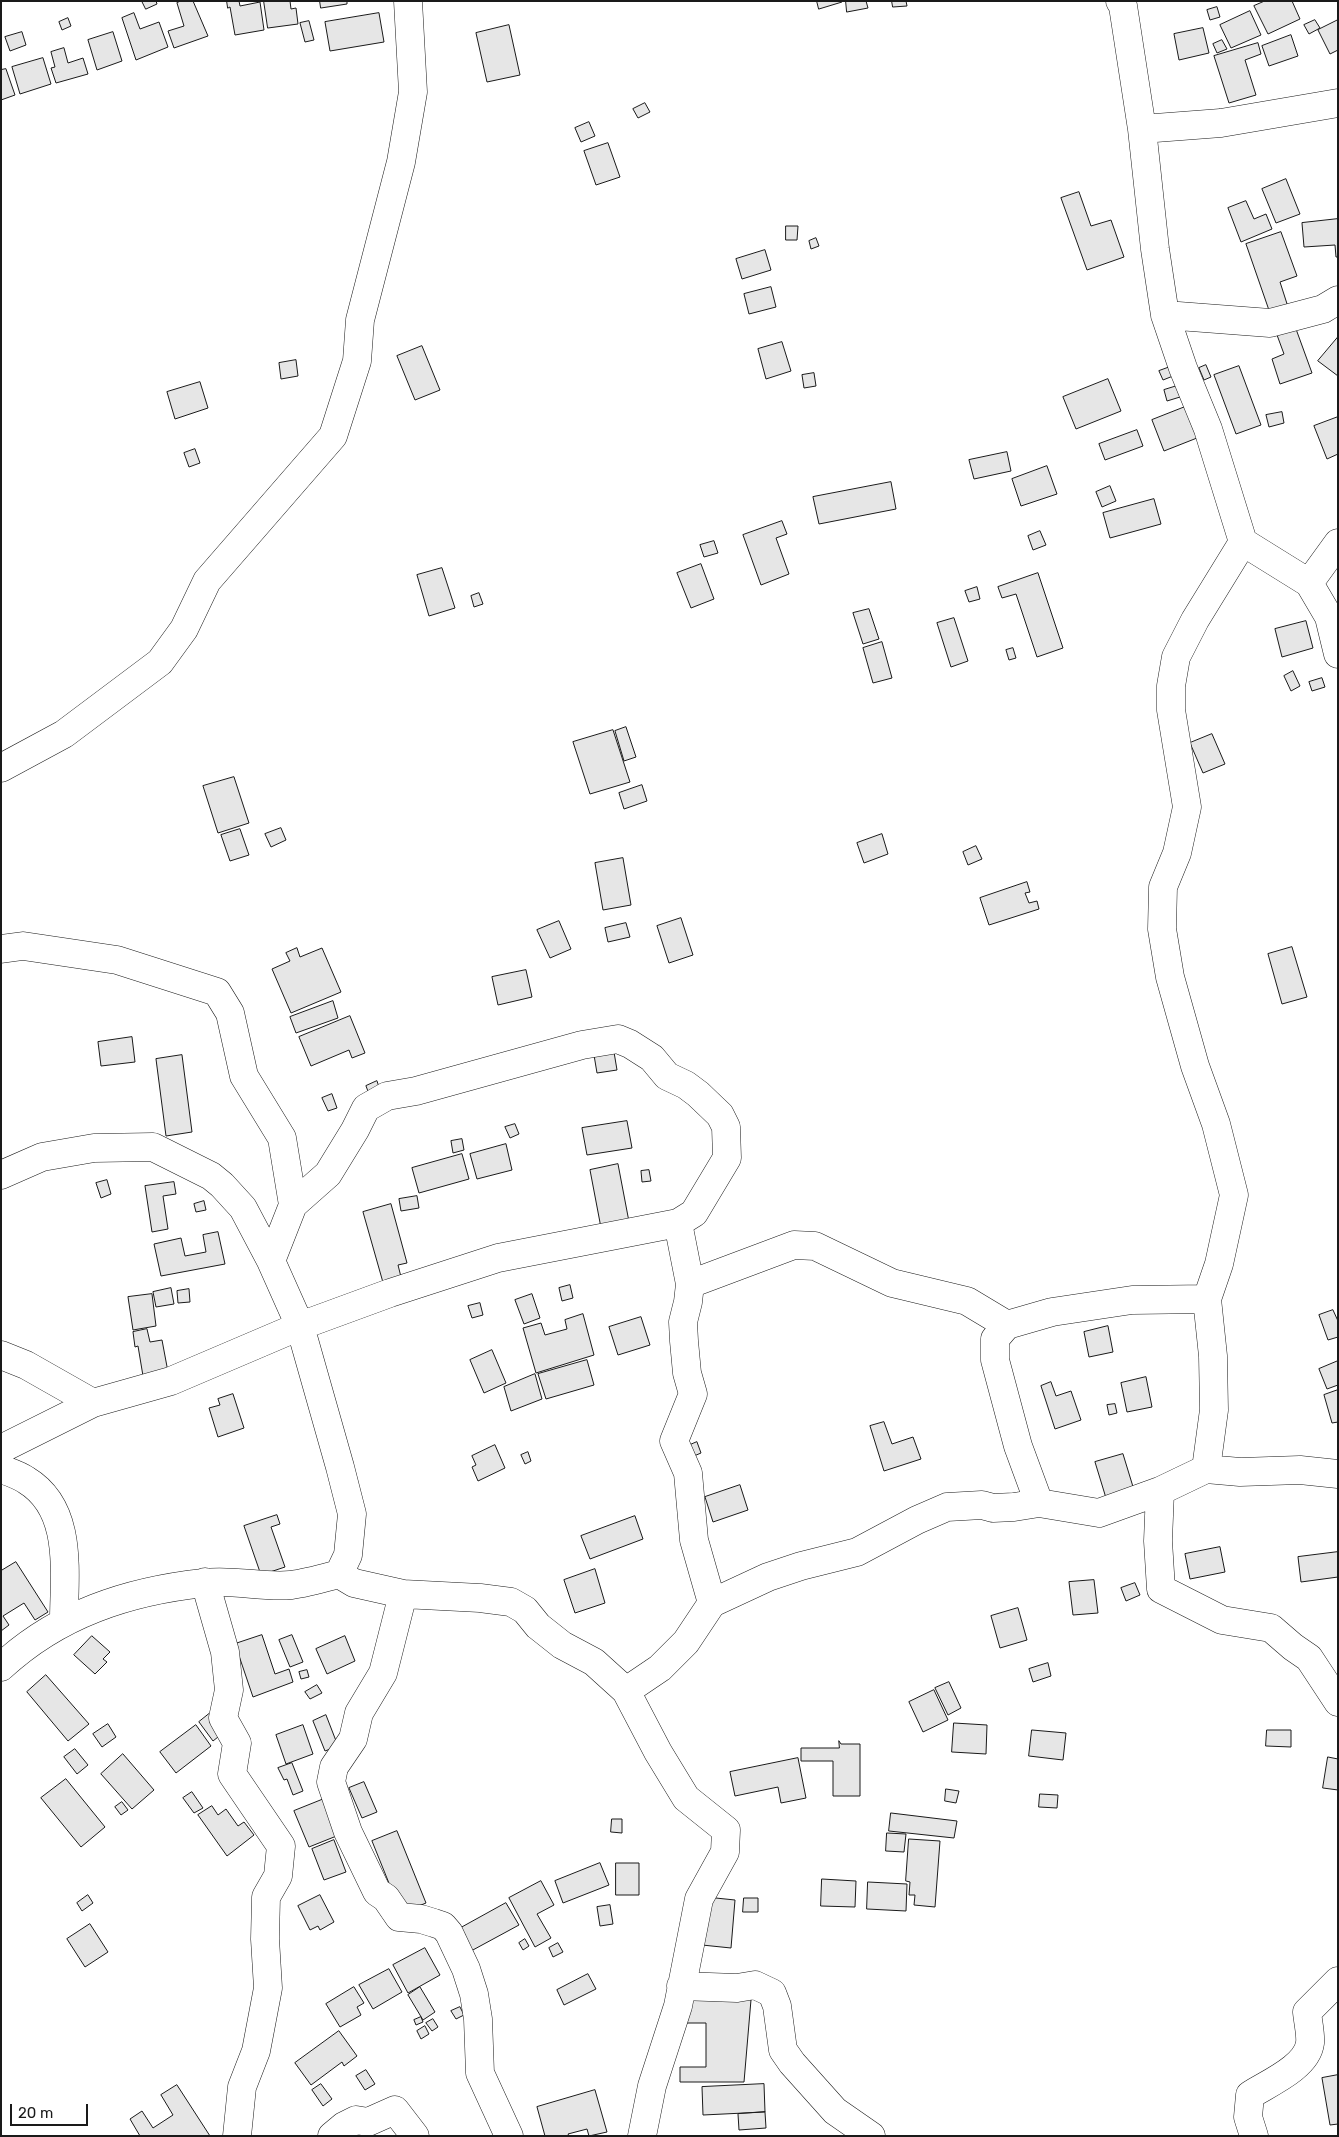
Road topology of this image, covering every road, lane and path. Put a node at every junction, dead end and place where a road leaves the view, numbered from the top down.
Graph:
1 (408, 1) edge
2 (1120, 1) edge
3 (1338, 103) edge
4 (1142, 129) junction
5 (1338, 300) edge
6 (1164, 315) junction
7 (1243, 542) junction
8 (1338, 543) edge
9 (1309, 583) junction
10 (1338, 654) edge
11 (1, 768) edge
12 (1, 948) edge
13 (1, 1174) edge
14 (293, 1204) junction
15 (678, 1223) junction
16 (271, 1261) junction
17 (690, 1284) junction
18 (1207, 1299) junction
19 (1007, 1325) junction
20 (300, 1326) junction
21 (1, 1355) edge
22 (93, 1404) junction
23 (1, 1450) edge
24 (1, 1469) edge
25 (1206, 1469) junction
26 (1338, 1474) edge
27 (1160, 1491) junction
28 (1039, 1503) junction
29 (339, 1574) junction
30 (205, 1582) junction
31 (403, 1594) junction
32 (712, 1603) junction
33 (64, 1621) junction
34 (1309, 1658) junction
35 (1338, 1658) edge
36 (1, 1667) edge
37 (626, 1692) junction
38 (1338, 1702) edge
39 (1338, 1981) edge
40 (681, 1986) junction
41 (237, 2136) edge
42 (332, 2136) edge
43 (415, 2136) edge
44 (509, 2136) edge
45 (642, 2136) edge
46 (871, 2136) edge
47 (1254, 2136) edge

1 - 11 street
2 - 4 street
3 - 4 street
4 - 6 street
5 - 6 street
6 - 7 street
7 - 9 street
7 - 18 street
8 - 9 street
9 - 10 street
12 - 14 street
13 - 16 street
14 - 15 street
14 - 16 street
15 - 17 street
15 - 20 street
16 - 20 street
17 - 19 street
17 - 32 street
18 - 19 street
18 - 25 street
19 - 28 street
20 - 22 street
20 - 29 street
21 - 22 street
22 - 23 street
24 - 33 street
25 - 26 street
25 - 27 street
27 - 28 street
27 - 34 street
28 - 32 street
29 - 30 street
29 - 31 street
30 - 33 street
30 - 41 street
31 - 37 street
31 - 44 street
32 - 37 street
33 - 36 street
34 - 35 street
34 - 38 street
37 - 40 street
39 - 47 street
40 - 45 street
40 - 46 street
42 - 43 street

